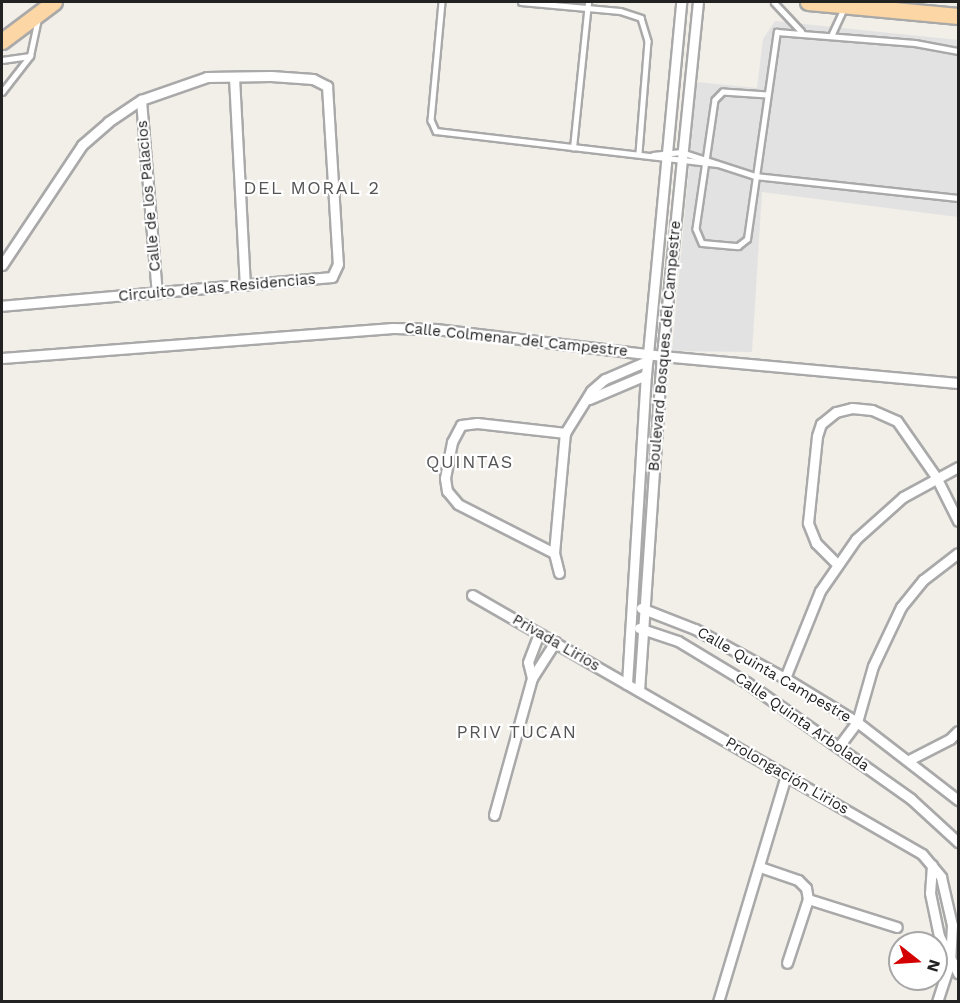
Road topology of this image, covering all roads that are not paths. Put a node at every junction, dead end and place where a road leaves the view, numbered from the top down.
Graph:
1 (54, 2) edge
2 (442, 2) edge
3 (521, 2) edge
4 (588, 2) edge
5 (681, 2) edge
6 (698, 2) edge
7 (774, 2) edge
8 (808, 2) edge
9 (846, 5) junction
10 (587, 8) junction
11 (39, 10) junction
12 (958, 16) edge
13 (801, 32) junction
14 (831, 36) junction
15 (2, 41) edge
16 (958, 51) edge
17 (30, 56) junction
18 (2, 60) edge
19 (234, 77) junction
20 (2, 92) edge
21 (767, 95) junction
22 (141, 100) junction
23 (573, 148) junction
24 (681, 152) junction
25 (639, 153) junction
26 (653, 155) junction
27 (664, 156) junction
28 (706, 158) junction
29 (680, 163) junction
30 (717, 164) junction
31 (705, 166) junction
32 (755, 176) junction
33 (958, 198) edge
34 (2, 265) edge
35 (244, 285) junction
36 (158, 293) junction
37 (2, 306) edge
38 (662, 356) junction
39 (648, 357) junction
40 (2, 358) edge
41 (646, 375) junction
42 (958, 383) edge
43 (589, 399) junction
44 (565, 433) junction
45 (958, 467) edge
46 (936, 477) junction
47 (958, 521) edge
48 (958, 552) edge
49 (554, 553) junction
50 (837, 564) junction
51 (559, 573) dead end
52 (472, 595) dead end
53 (632, 606) junction
54 (645, 609) junction
55 (631, 626) junction
56 (644, 629) junction
57 (539, 634) junction
58 (555, 642) junction
59 (532, 678) junction
60 (785, 678) junction
61 (627, 684) junction
62 (639, 692) junction
63 (856, 722) junction
64 (958, 731) edge
65 (839, 746) junction
66 (909, 760) junction
67 (786, 776) junction
68 (958, 800) edge
69 (494, 815) dead end
70 (958, 842) edge
71 (932, 865) junction
72 (760, 867) junction
73 (808, 899) junction
74 (897, 927) dead end
75 (950, 962) junction
76 (787, 963) dead end
77 (958, 973) edge
78 (718, 1002) edge
79 (937, 1002) edge

1 - 11 main road
2 - 23 lane
3 - 10 lane
4 - 10 lane
5 - 27 street, Boulevard Bosques del Campestre
6 - 24 street, Boulevard Bosques del Campestre
7 - 13 lane
8 - 9 main road
9 - 12 main road
9 - 14 lane
10 - 23 lane
10 - 25 lane
11 - 15 main road
11 - 17 lane
13 - 14 lane
13 - 21 lane
14 - 16 lane
17 - 18 lane
17 - 20 lane
19 - 22 street, Circuito de las Residencias
19 - 35 street
19 - 35 street, Circuito de las Residencias
21 - 28 lane
21 - 32 lane
22 - 34 street, Circuito de las Residencias
22 - 36 street, Calle de los Palacios
23 - 25 lane
24 - 27 lane
24 - 28 lane
24 - 29 street, Boulevard Bosques del Campestre
25 - 26 lane
26 - 27 lane
26 - 27 lane
27 - 29 lane
27 - 39 street, Boulevard Bosques del Campestre
28 - 30 lane
28 - 31 lane
29 - 31 lane
29 - 38 street, Boulevard Bosques del Campestre
30 - 31 lane
30 - 32 lane
31 - 32 lane
32 - 33 lane
35 - 36 street, Circuito de las Residencias
36 - 37 street, Circuito de las Residencias
38 - 39 street, Calle Colmenar del Campestre
38 - 42 street, Calle Colmenar del Campestre
38 - 54 street, Boulevard Bosques del Campestre
39 - 40 street, Calle Colmenar del Campestre
39 - 41 street, Boulevard Bosques del Campestre
39 - 43 street
41 - 43 street
41 - 53 street, Boulevard Bosques del Campestre
43 - 44 street
44 - 49 street
44 - 49 street
45 - 46 street
46 - 47 street
46 - 50 street
46 - 50 street
48 - 63 street
49 - 51 street
50 - 60 street
52 - 57 street, Privada Lirios
53 - 54 street, Calle Quinta Campestre
53 - 55 street, Boulevard Bosques del Campestre
54 - 56 street, Boulevard Bosques del Campestre
54 - 60 street, Calle Quinta Campestre
55 - 56 street, Calle Quinta Arbolada
55 - 61 street, Boulevard Bosques del Campestre
56 - 62 street, Boulevard Bosques del Campestre
56 - 65 street, Calle Quinta Arbolada
57 - 58 street, Privada Lirios
57 - 59 street
58 - 59 street
58 - 61 street, Privada Lirios
59 - 69 street
60 - 63 street, Calle Quinta Campestre
61 - 62 street, Privada Lirios
62 - 67 street, Prolongación Lirios
63 - 65 street
63 - 66 street, Calle Quinta Campestre
64 - 66 street
65 - 70 street, Calle Quinta Arbolada
66 - 68 street, Calle Quinta Campestre
67 - 71 street, Prolongación Lirios
67 - 72 street
71 - 75 street
71 - 75 street, Prolongación Lirios
72 - 73 street
72 - 78 street
73 - 74 street
73 - 76 street
75 - 77 street
75 - 79 street, Prolongación Lirios

